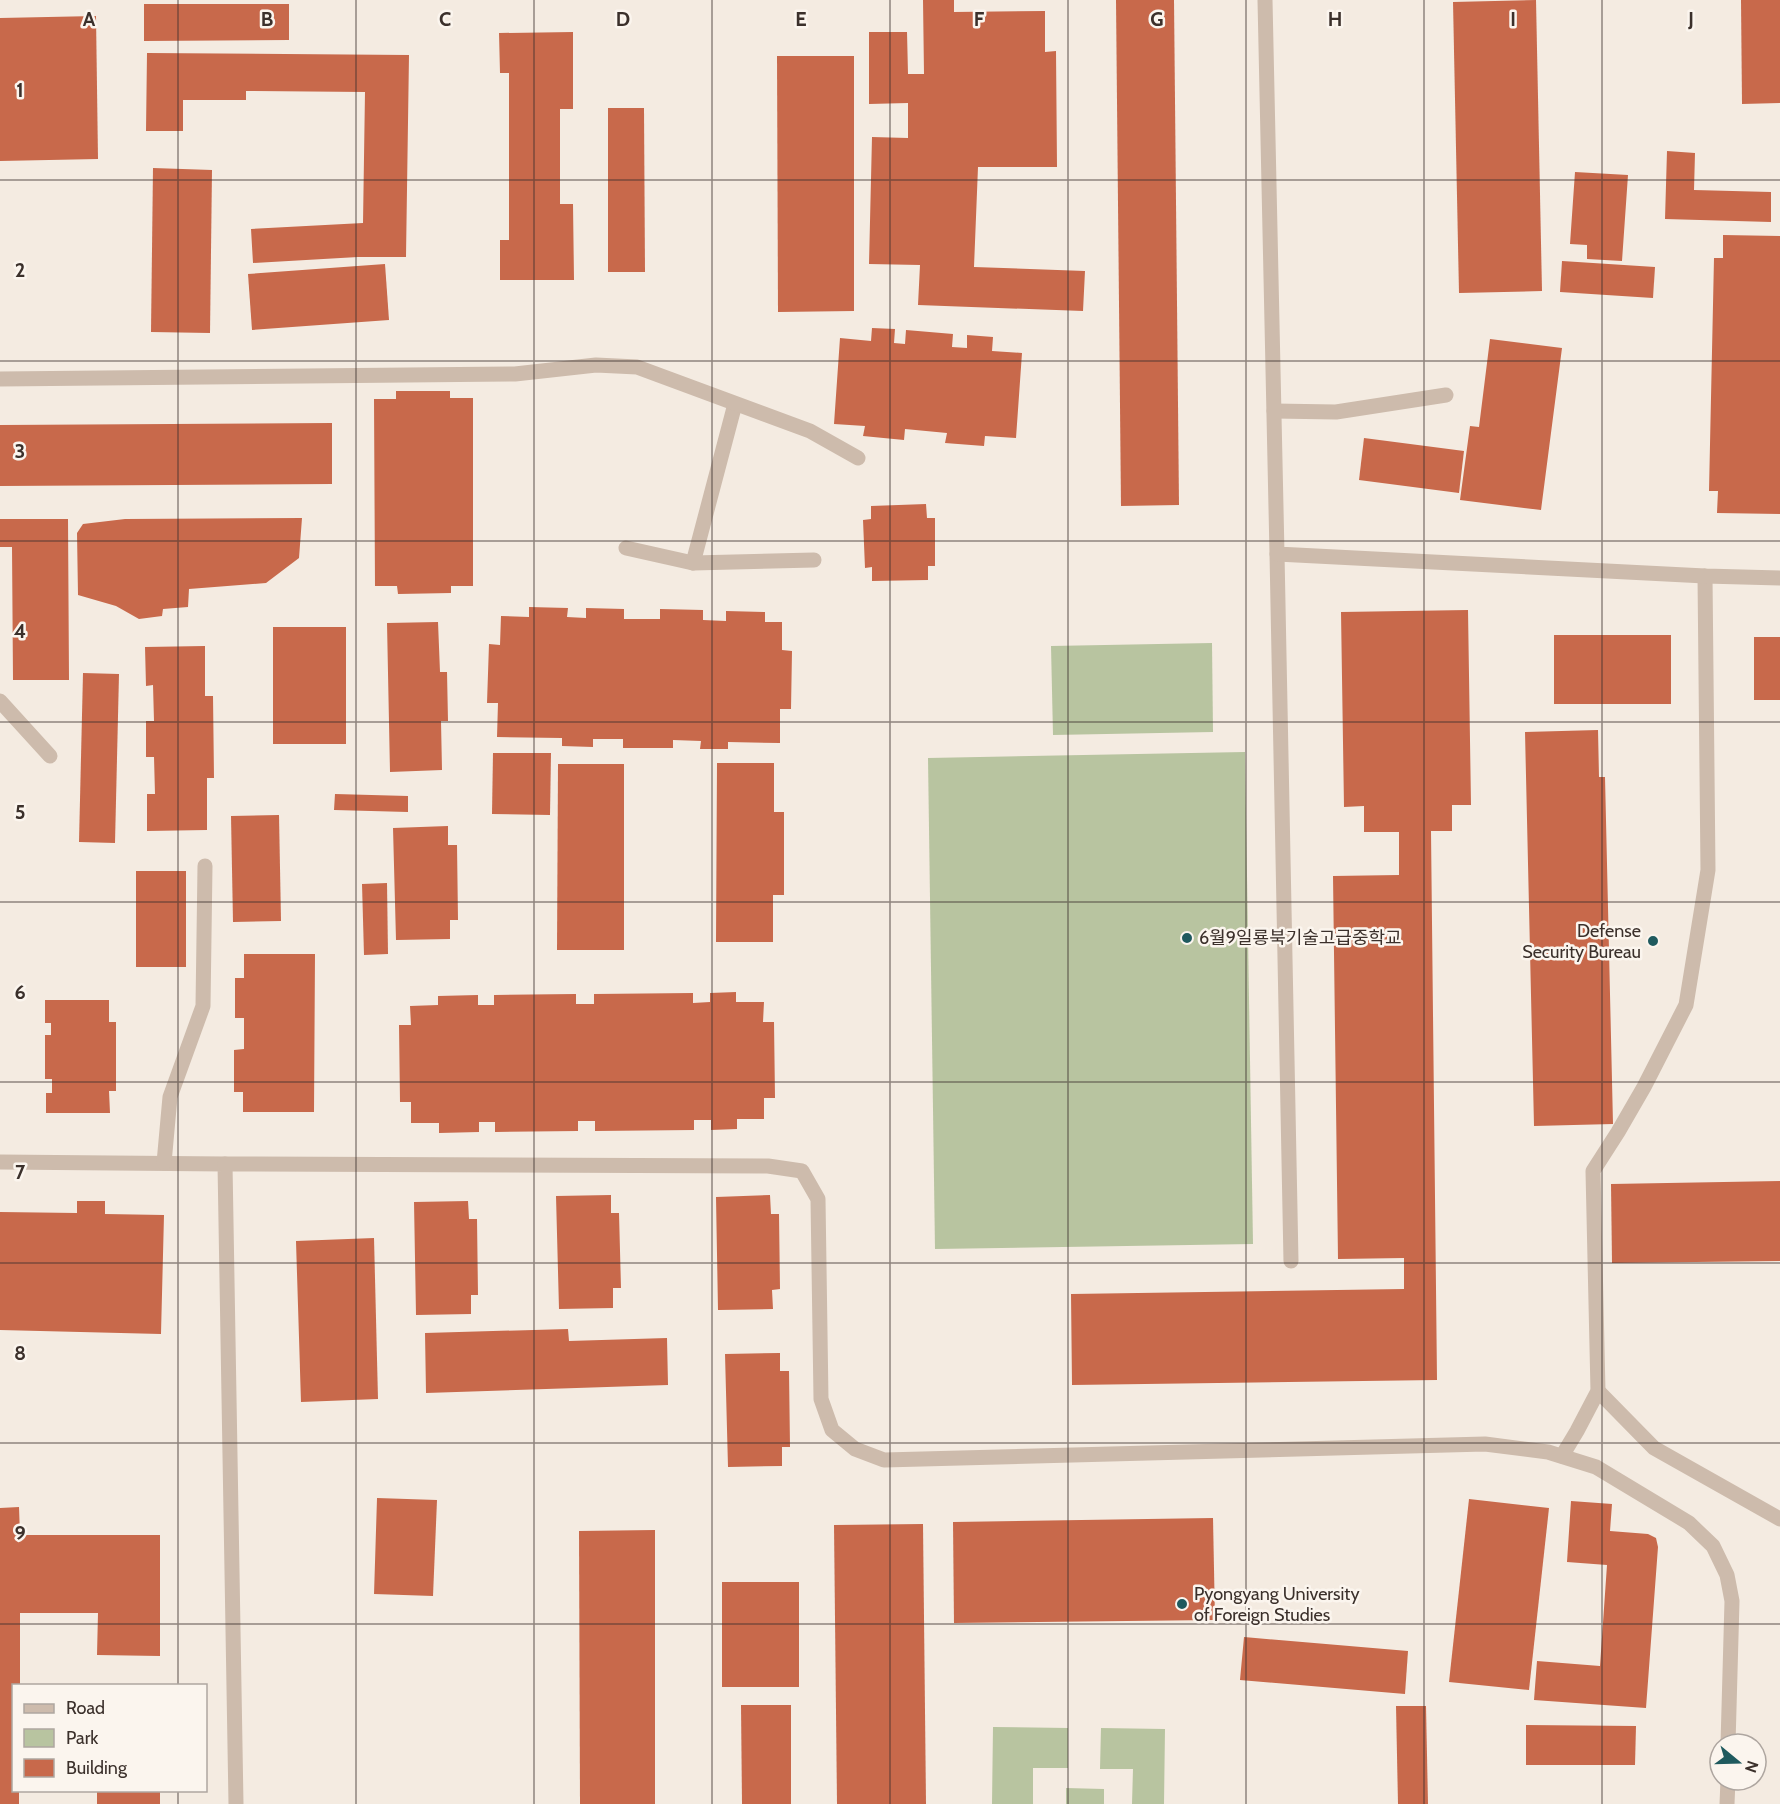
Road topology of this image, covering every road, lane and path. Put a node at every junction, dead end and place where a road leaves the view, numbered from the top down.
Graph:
1 (1265, 0) edge
2 (0, 379) edge
3 (1446, 395) dead end
4 (735, 404) junction
5 (1274, 411) junction
6 (858, 458) dead end
7 (626, 548) dead end
8 (1277, 554) junction
9 (814, 560) dead end
10 (693, 563) junction
11 (1705, 576) junction
12 (1780, 578) edge
13 (0, 701) edge
14 (50, 756) dead end
15 (205, 866) dead end
16 (0, 1162) edge
17 (164, 1163) junction
18 (225, 1164) junction
19 (1291, 1262) dead end
20 (1598, 1391) junction
21 (1562, 1456) junction
22 (1780, 1519) edge
23 (1728, 1732) edge
24 (236, 1804) edge

1 - 5 street
2 - 4 street
3 - 5 street
4 - 6 street
4 - 10 street
5 - 8 street
7 - 10 street
8 - 11 street
8 - 19 street
9 - 10 street
11 - 12 street
11 - 20 street
13 - 14 street
15 - 17 street
16 - 17 street
17 - 18 street
18 - 21 street
18 - 24 street
20 - 21 street
20 - 22 street
21 - 23 street

